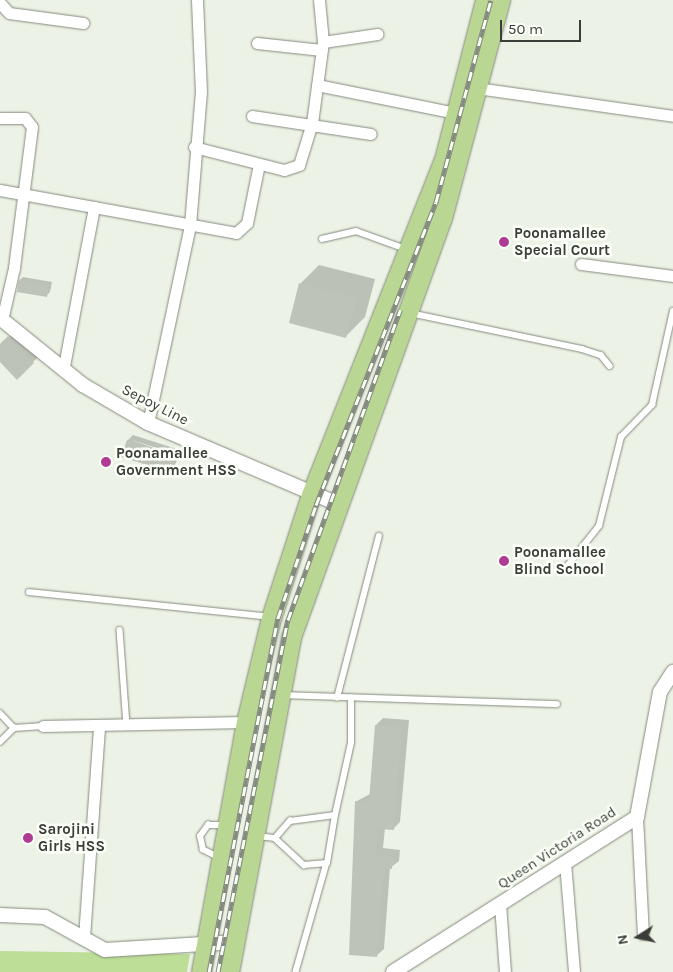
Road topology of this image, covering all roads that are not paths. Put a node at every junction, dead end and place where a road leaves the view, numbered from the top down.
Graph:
1 (197, 0) edge
2 (319, 0) edge
3 (485, 0) edge
4 (500, 0) edge
5 (0, 3) edge
6 (83, 23) dead end
7 (377, 34) dead end
8 (257, 43) dead end
9 (322, 46) junction
10 (317, 85) junction
11 (471, 87) junction
12 (456, 113) junction
13 (252, 116) dead end
14 (673, 116) edge
15 (0, 118) edge
16 (312, 123) junction
17 (371, 134) dead end
18 (194, 147) junction
19 (259, 164) junction
20 (0, 190) edge
21 (23, 194) junction
22 (94, 207) junction
23 (190, 225) junction
24 (322, 239) dead end
25 (411, 251) junction
26 (581, 264) dead end
27 (673, 276) edge
28 (673, 311) edge
29 (410, 313) junction
30 (1, 319) edge
31 (64, 366) junction
32 (610, 366) dead end
33 (148, 423) junction
34 (311, 495) junction
35 (336, 503) junction
36 (379, 536) dead end
37 (565, 570) dead end
38 (29, 592) dead end
39 (271, 618) junction
40 (120, 630) dead end
41 (673, 672) edge
42 (279, 695) junction
43 (337, 698) junction
44 (351, 698) junction
45 (557, 704) dead end
46 (0, 713) edge
47 (246, 722) junction
48 (127, 725) junction
49 (43, 726) joint
50 (99, 726) junction
51 (14, 728) junction
52 (0, 742) edge
53 (335, 815) junction
54 (637, 817) junction
55 (253, 835) junction
56 (275, 838) junction
57 (565, 862) junction
58 (327, 863) junction
59 (500, 904) junction
60 (0, 915) edge
61 (643, 934) dead end
62 (84, 937) junction
63 (236, 942) junction
64 (207, 945) junction
65 (201, 972) edge
66 (229, 972) edge
67 (296, 972) edge
68 (394, 972) edge
69 (505, 972) edge
70 (574, 972) edge

1 - 18 street
2 - 9 street
3 - 11 main road
4 - 11 main road
5 - 6 street
7 - 9 street
8 - 9 street
9 - 10 street
10 - 12 street
10 - 16 street
11 - 12 main road
11 - 14 street
11 - 29 main road
12 - 25 main road
13 - 16 street
15 - 21 street
16 - 17 street
16 - 19 street
18 - 19 street
18 - 23 street
19 - 23 street
20 - 21 street
21 - 22 street
21 - 30 street
22 - 23 street
22 - 31 street
23 - 33 street
24 - 25 lane
25 - 34 main road
26 - 27 street
28 - 37 lane
29 - 32 lane
29 - 35 main road
30 - 31 street, Sepoy Line
31 - 33 street, Sepoy Line
33 - 34 street, Sepoy Line
34 - 35 street, Sepoy Line
34 - 39 main road
35 - 42 main road
36 - 43 lane
38 - 39 lane
39 - 47 main road
40 - 48 lane
41 - 54 street, Queen Victoria Road
42 - 43 lane
42 - 55 main road
43 - 44 lane
44 - 45 lane
44 - 53 lane
46 - 51 lane
47 - 48 street
47 - 64 main road
48 - 50 street
49 - 50 street
49 - 51 lane
50 - 62 street
51 - 52 lane
53 - 56 lane
53 - 58 lane
54 - 57 street, Queen Victoria Road
54 - 61 street
55 - 56 lane
55 - 63 main road
56 - 58 lane
57 - 59 street, Queen Victoria Road
57 - 70 street
58 - 67 lane
59 - 68 street, Queen Victoria Road
59 - 69 street
60 - 62 street
62 - 64 street
63 - 64 street
63 - 66 main road
64 - 65 main road

